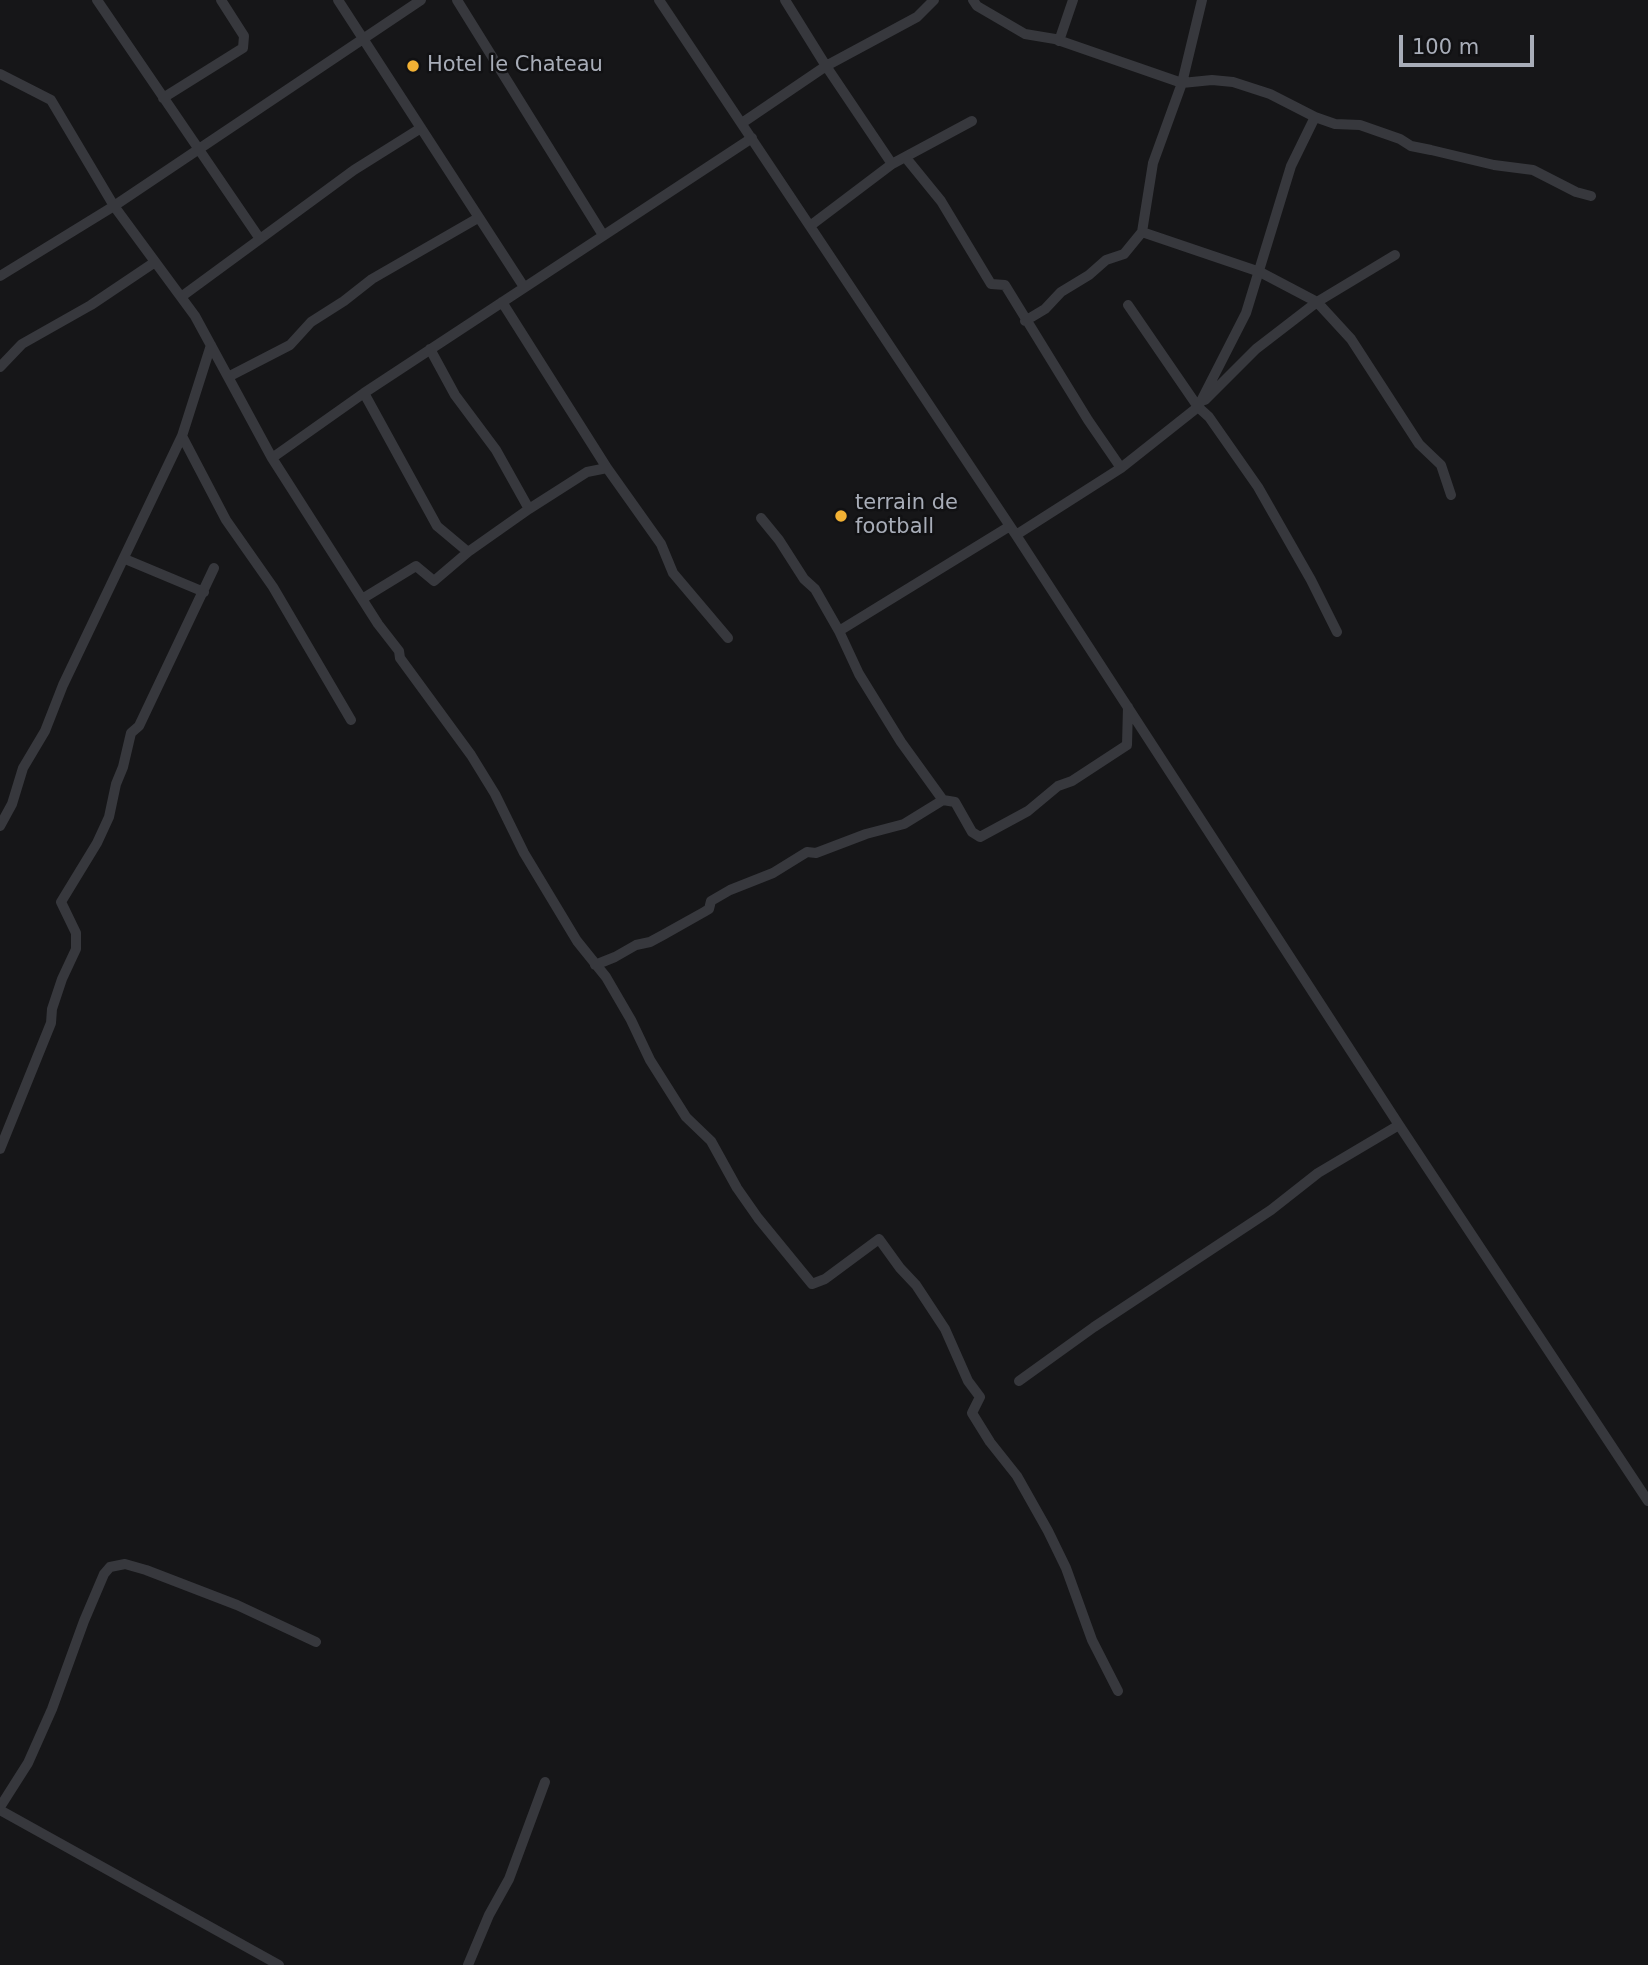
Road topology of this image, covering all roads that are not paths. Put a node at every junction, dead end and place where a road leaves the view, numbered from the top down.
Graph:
1 (97, 0) edge
2 (221, 0) edge
3 (338, 0) edge
4 (421, 0) edge
5 (457, 0) edge
6 (659, 0) edge
7 (785, 0) edge
8 (934, 0) edge
9 (973, 0) edge
10 (1073, 0) edge
11 (1202, 0) edge
12 (363, 38) junction
13 (1059, 41) junction
14 (826, 66) junction
15 (0, 74) edge
16 (1182, 83) junction
17 (163, 98) junction
18 (1315, 117) junction
19 (972, 121) dead end
20 (742, 123) junction
21 (421, 128) junction
22 (752, 138) junction
23 (197, 149) junction
24 (906, 158) junction
25 (892, 164) junction
26 (1591, 196) dead end
27 (114, 206) junction
28 (478, 218) junction
29 (810, 226) junction
30 (1142, 232) junction
31 (603, 235) junction
32 (260, 239) junction
33 (1395, 255) dead end
34 (155, 262) junction
35 (1260, 272) junction
36 (0, 276) edge
37 (524, 287) junction
38 (181, 297) junction
39 (502, 302) junction
40 (1317, 302) junction
41 (1128, 305) dead end
42 (1026, 321) junction
43 (211, 345) junction
44 (430, 349) junction
45 (0, 367) edge
46 (228, 377) junction
47 (364, 393) junction
48 (1198, 407) junction
49 (182, 436) junction
50 (272, 458) junction
51 (607, 468) junction
52 (1121, 468) junction
53 (1451, 495) dead end
54 (529, 509) junction
55 (761, 518) dead end
56 (1013, 531) junction
57 (468, 552) junction
58 (125, 559) junction
59 (214, 568) dead end
60 (204, 593) junction
61 (362, 599) junction
62 (839, 631) junction
63 (1337, 632) dead end
64 (728, 638) dead end
65 (1128, 707) junction
66 (351, 720) dead end
67 (1146, 734) junction
68 (1127, 745) junction
69 (943, 800) junction
70 (0, 826) edge
71 (595, 965) junction
72 (1399, 1125) junction
73 (0, 1149) edge
74 (1019, 1381) dead end
75 (1648, 1501) edge
76 (316, 1642) dead end
77 (1118, 1690) dead end
78 (545, 1782) dead end
79 (0, 1808) edge
80 (279, 1965) edge
81 (468, 1965) edge

1 - 17 street
2 - 17 street
3 - 12 street
4 - 12 street
5 - 31 street
6 - 20 street
7 - 14 street
8 - 14 street
9 - 13 street
10 - 13 street
11 - 16 street
12 - 21 street
12 - 23 street
13 - 16 street
14 - 20 street
14 - 25 street
15 - 27 street
16 - 18 street
16 - 30 street
17 - 23 street
18 - 26 street
18 - 35 street
19 - 24 street
20 - 22 street
21 - 28 street
21 - 32 street
22 - 29 street
22 - 31 street
23 - 27 street
23 - 32 street
24 - 25 street
24 - 42 street
25 - 29 street
27 - 34 street
27 - 36 street
28 - 37 street
28 - 46 street
29 - 56 street
30 - 35 street
30 - 42 street
31 - 37 street
32 - 38 street
33 - 40 street
34 - 38 street
34 - 45 street
35 - 40 street
35 - 48 street
37 - 39 street
38 - 43 street
39 - 44 street
39 - 51 street
40 - 48 street
40 - 53 street
41 - 48 street
42 - 52 street
43 - 46 street
43 - 49 street
44 - 47 street
44 - 54 street
46 - 50 street
47 - 50 street
47 - 57 street
48 - 52 street
48 - 63 street
49 - 58 street
49 - 66 street
50 - 61 street
51 - 54 street
51 - 64 street
52 - 56 street
54 - 57 street
55 - 62 street
56 - 62 street
56 - 65 street
57 - 61 street
58 - 60 street
58 - 70 street
59 - 60 street
60 - 73 street
61 - 71 street
62 - 69 street
65 - 67 street
65 - 68 street
67 - 68 street
67 - 72 street
68 - 69 street
69 - 71 street
71 - 77 street
72 - 74 street
72 - 75 street
76 - 79 street
78 - 81 street
79 - 80 street

